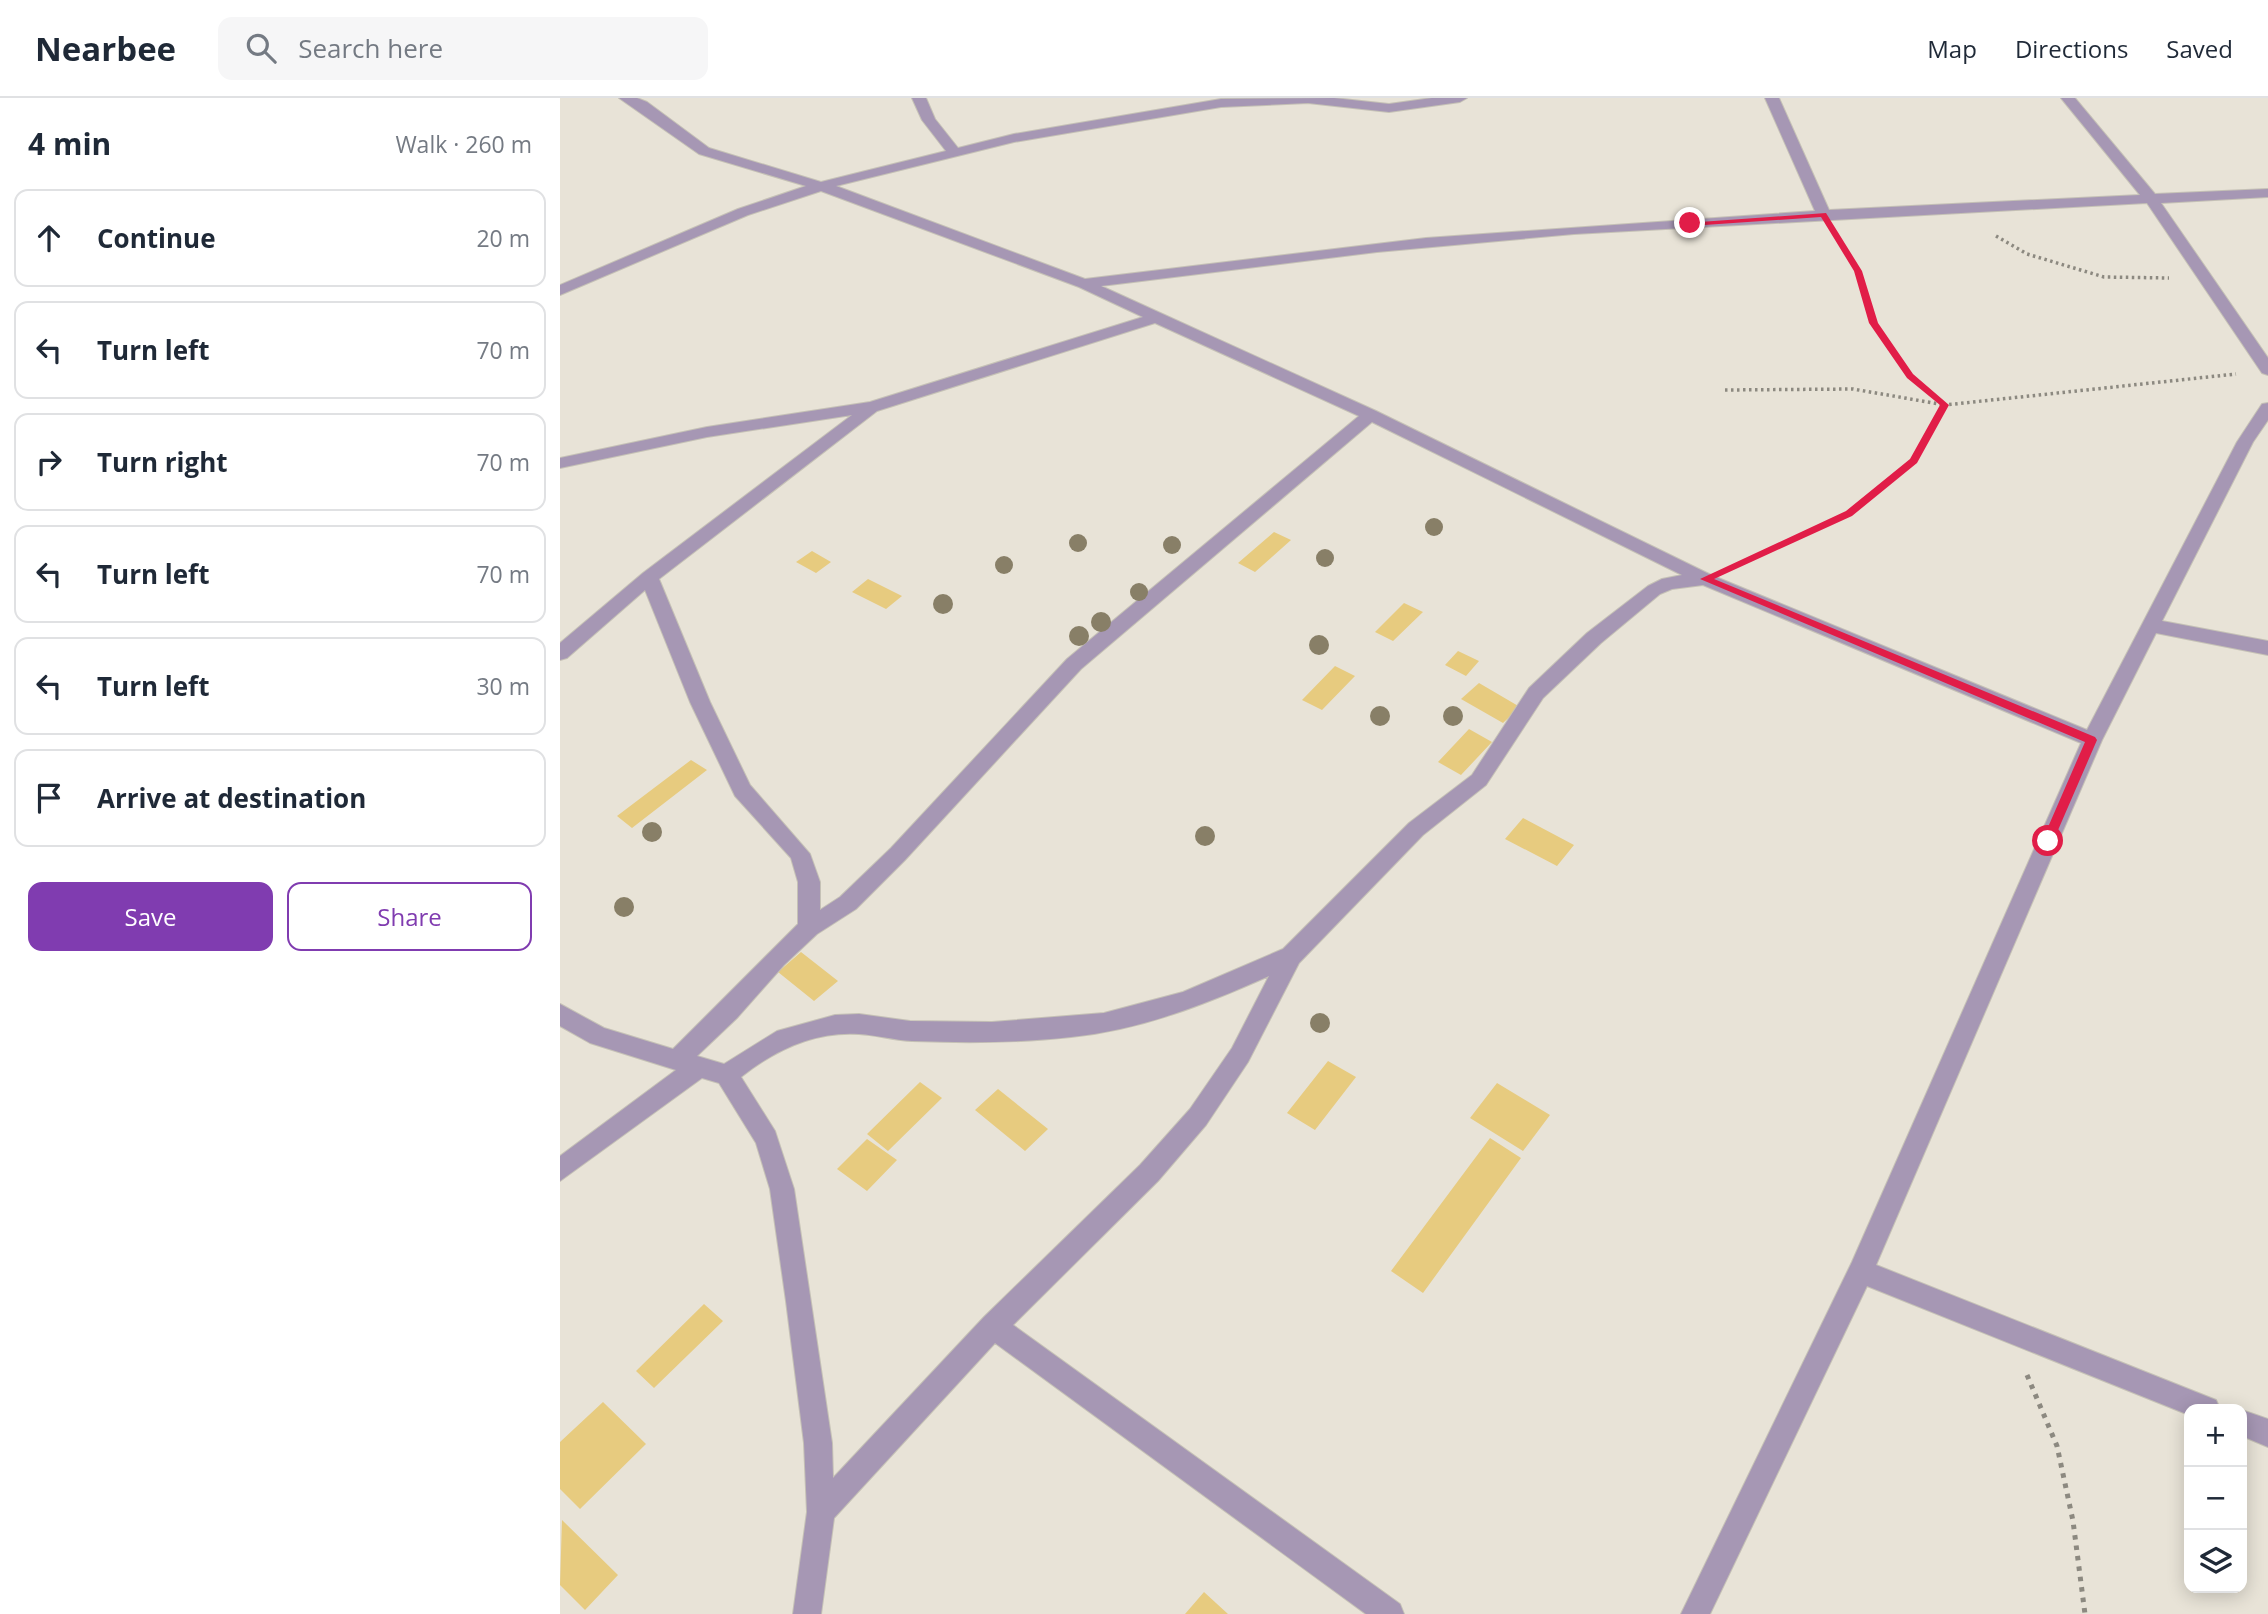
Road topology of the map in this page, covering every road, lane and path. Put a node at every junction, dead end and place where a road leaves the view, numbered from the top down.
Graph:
1 (626, 98) edge
2 (919, 98) edge
3 (1460, 98) edge
4 (1772, 98) edge
5 (2068, 98) edge
6 (954, 152) junction
7 (821, 186) junction
8 (2268, 193) edge
9 (2151, 199) junction
10 (1948, 209) junction
11 (1824, 214) junction
12 (1084, 284) junction
13 (2213, 289) junction
14 (560, 290) edge
15 (1157, 317) junction
16 (2268, 370) edge
17 (2241, 374) dead end
18 (1725, 390) dead end
19 (1945, 405) junction
20 (872, 407) junction
21 (2268, 408) edge
22 (1370, 415) junction
23 (560, 463) edge
24 (649, 577) junction
25 (1705, 579) junction
26 (2150, 625) junction
27 (2268, 649) edge
28 (560, 653) edge
29 (2092, 740) junction
30 (810, 928) junction
31 (1291, 956) junction
32 (560, 1014) edge
33 (688, 1063) junction
34 (727, 1075) junction
35 (560, 1170) edge
36 (1861, 1271) junction
37 (993, 1326) junction
38 (2008, 1332) junction
39 (2194, 1404) edge
40 (2247, 1425) edge
41 (2268, 1433) edge
42 (821, 1512) junction
43 (807, 1614) edge
44 (1390, 1614) edge
45 (1695, 1614) edge
46 (2085, 1614) edge

1 - 7 street
2 - 6 street
3 - 6 street
4 - 11 street
5 - 9 street
6 - 7 street
7 - 12 street
7 - 14 street
8 - 9 street
9 - 10 street
9 - 13 street
10 - 11 street
10 - 13 path
11 - 12 street
11 - 19 path
12 - 15 street
13 - 16 street
15 - 20 street
15 - 22 street
17 - 19 path
18 - 19 path
19 - 25 path
20 - 23 street
20 - 24 street
21 - 26 street
22 - 25 street
22 - 30 street
24 - 28 street
24 - 30 street
25 - 29 street
25 - 31 street
26 - 27 street
26 - 29 street
29 - 36 street
30 - 33 street
31 - 34 street
31 - 37 street
32 - 33 street
33 - 34 street
33 - 35 street
34 - 42 street
36 - 38 street
36 - 45 street
37 - 42 street
37 - 44 street
38 - 39 street
38 - 46 path
40 - 41 street
42 - 43 street

